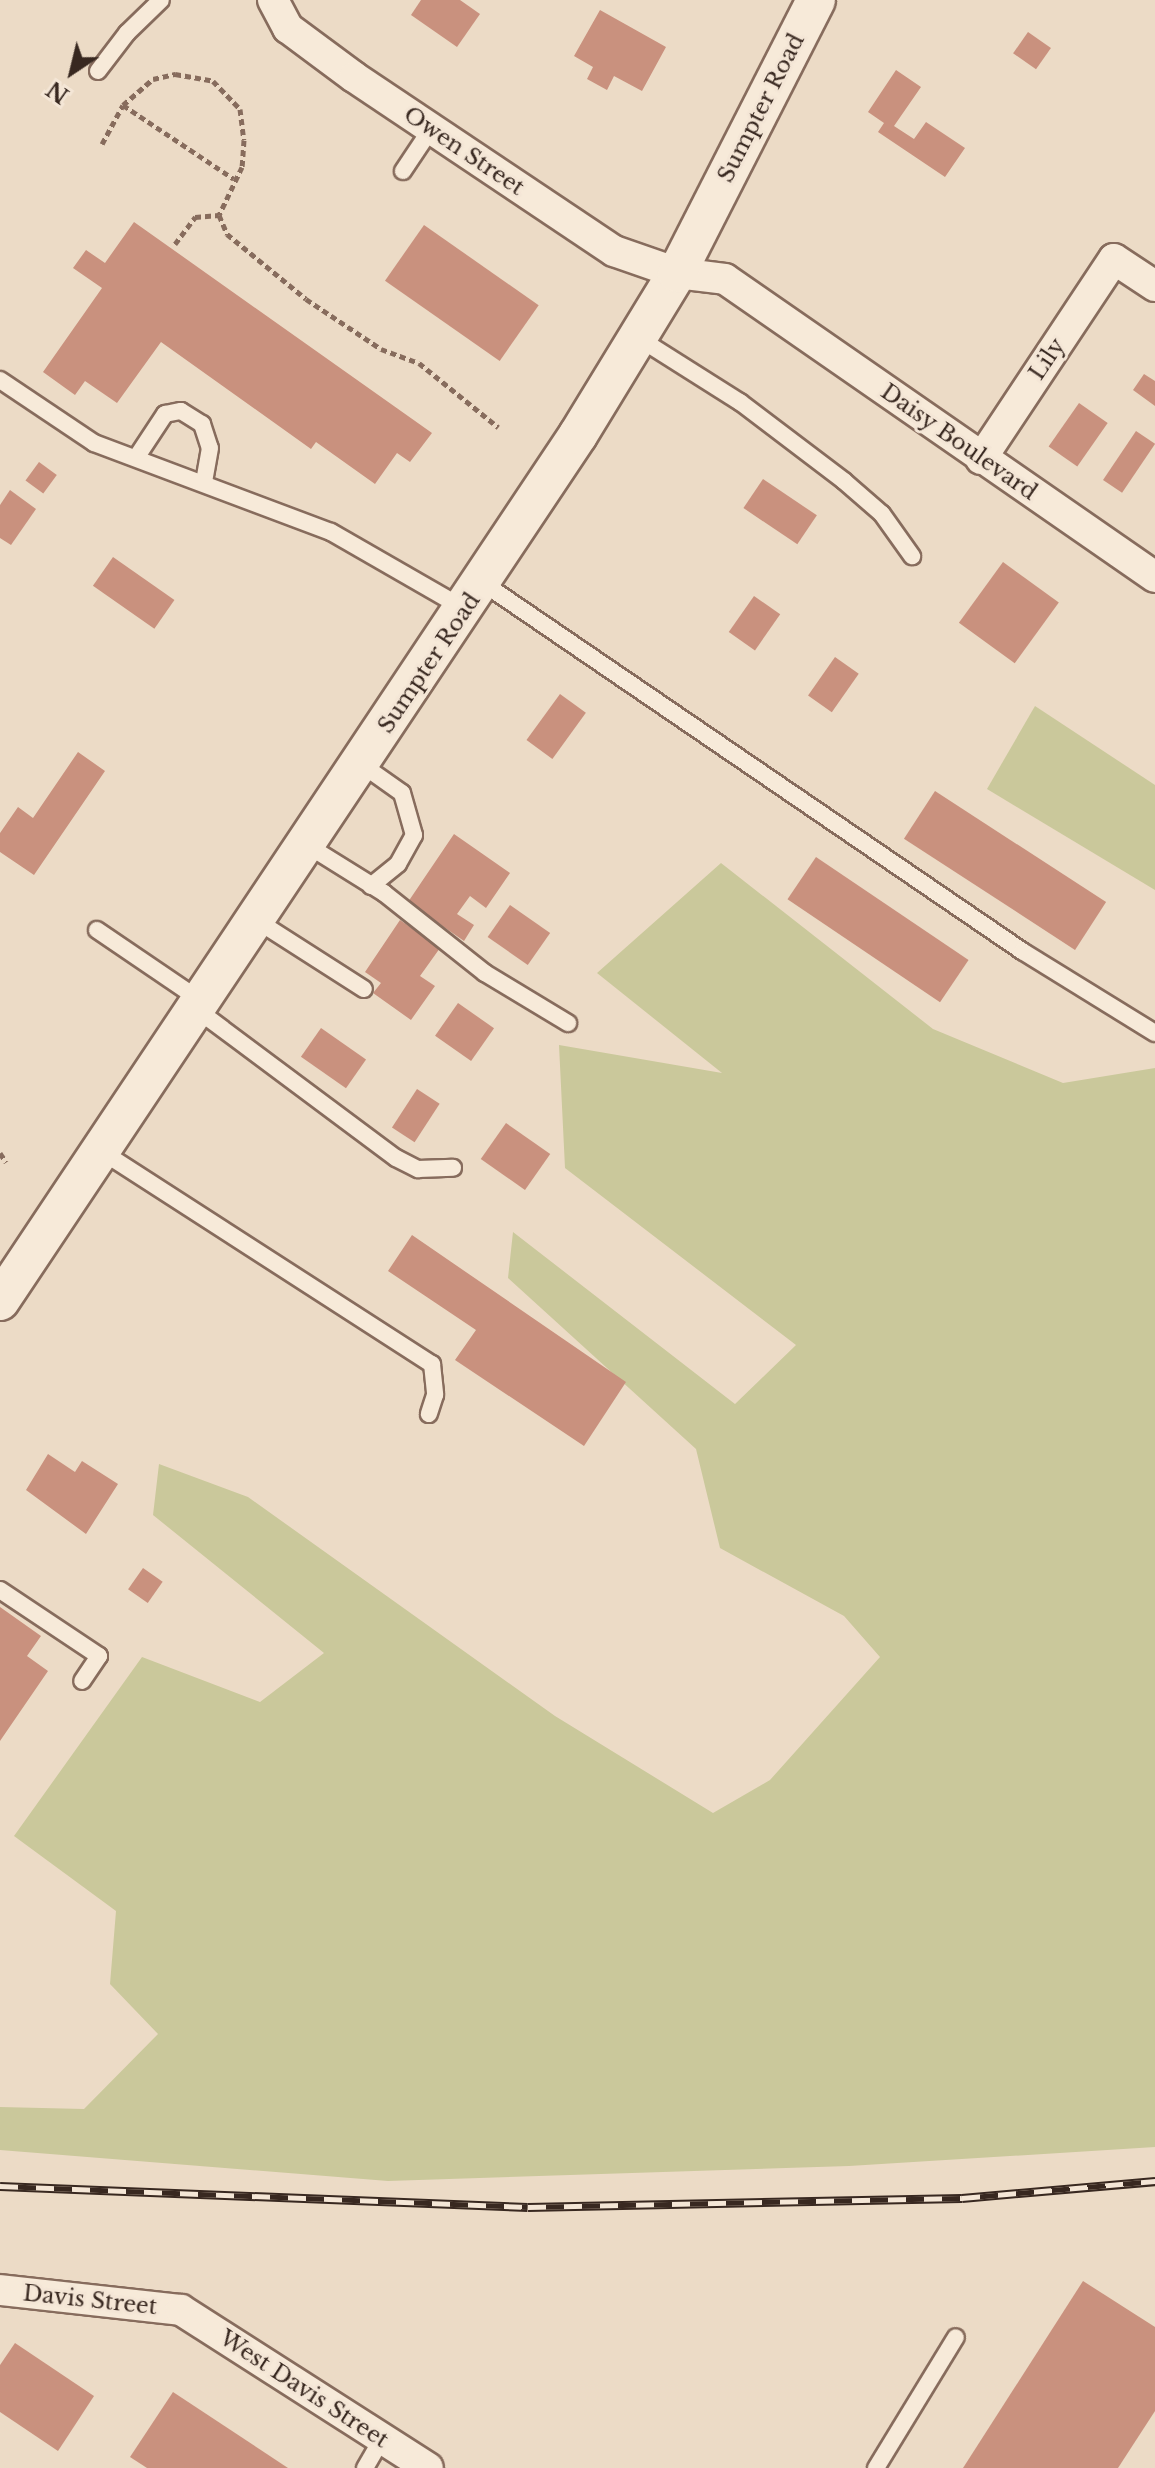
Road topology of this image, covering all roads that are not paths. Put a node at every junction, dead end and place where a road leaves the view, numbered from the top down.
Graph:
1 (161, 0) edge
2 (273, 0) edge
3 (816, 0) edge
4 (98, 71) dead end
5 (431, 129) junction
6 (403, 171) dead end
7 (677, 273) junction
8 (1155, 286) edge
9 (637, 337) junction
10 (0, 380) edge
11 (136, 458) junction
12 (981, 459) junction
13 (204, 483) junction
14 (912, 556) dead end
15 (1155, 577) edge
16 (474, 596) junction
17 (361, 764) junction
18 (307, 845) junction
19 (371, 886) junction
20 (256, 920) junction
21 (97, 930) dead end
22 (364, 989) dead end
23 (199, 1005) junction
24 (568, 1023) dead end
25 (1155, 1033) edge
26 (101, 1151) junction
27 (453, 1168) dead end
28 (0, 1301) edge
29 (429, 1414) dead end
30 (0, 1590) edge
31 (82, 1681) dead end
32 (0, 2290) edge
33 (181, 2310) joint
34 (956, 2337) dead end
35 (382, 2439) junction
36 (365, 2468) edge
37 (428, 2468) edge
38 (876, 2468) edge

1 - 4 lane
2 - 5 street, Owen Street
3 - 7 street, Sumpter Road
5 - 6 lane
5 - 7 street, Owen Street
7 - 9 street, Sumpter Road
7 - 12 street, Daisy Boulevard
8 - 12 street, Lily
9 - 14 lane
9 - 16 street, Sumpter Road
10 - 11 lane
11 - 13 lane
11 - 13 lane
12 - 15 street, Daisy Boulevard
13 - 16 lane
16 - 17 street, Sumpter Road
16 - 25 lane
17 - 18 street, Sumpter Road
17 - 19 lane
18 - 19 lane
18 - 20 street, Sumpter Road
19 - 24 lane
20 - 22 lane
20 - 23 street, Sumpter Road
21 - 23 lane
23 - 26 street, Sumpter Road
23 - 27 lane
26 - 28 street, Sumpter Road
26 - 29 lane
30 - 31 lane
32 - 33 street, Davis Street
33 - 35 street, West Davis Street
34 - 38 lane
35 - 36 lane
35 - 37 street, West Davis Street

